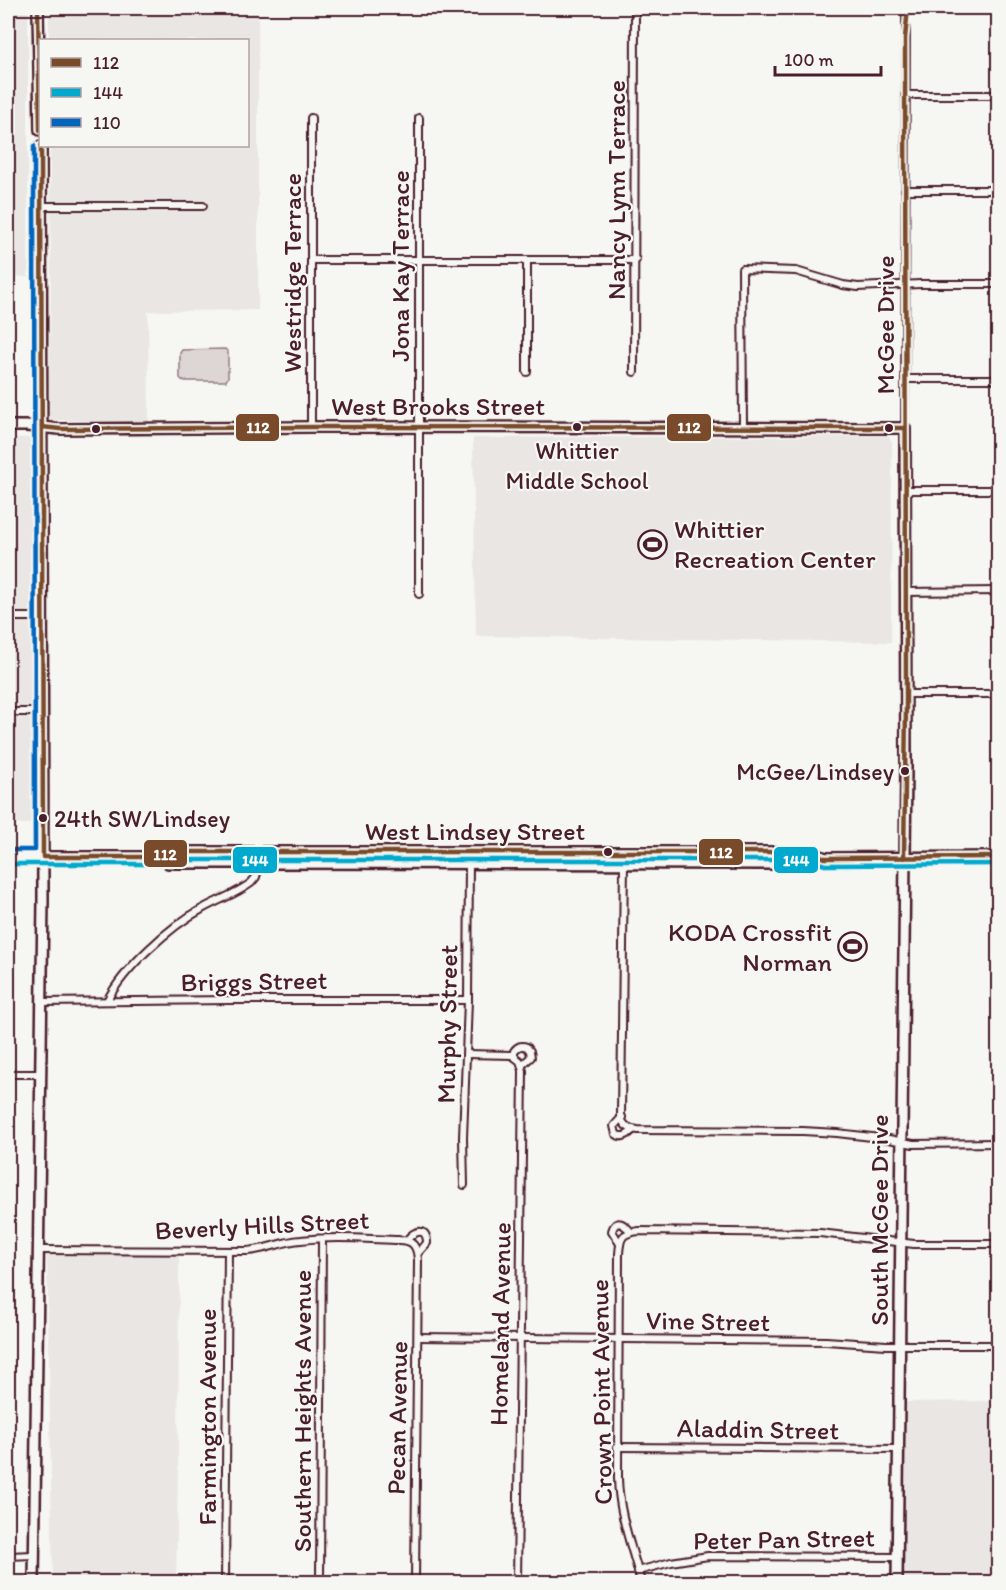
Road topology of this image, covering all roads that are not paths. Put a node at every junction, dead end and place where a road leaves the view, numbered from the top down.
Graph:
1 (38, 8) edge
2 (635, 8) edge
3 (908, 8) edge
4 (39, 69) edge
5 (905, 95) junction
6 (999, 95) edge
7 (311, 118) dead end
8 (419, 118) dead end
9 (41, 147) edge
10 (905, 190) junction
11 (999, 190) edge
12 (42, 206) junction
13 (203, 206) dead end
14 (312, 260) junction
15 (419, 260) junction
16 (527, 260) junction
17 (636, 260) junction
18 (999, 284) edge
19 (906, 285) junction
20 (527, 372) dead end
21 (634, 372) dead end
22 (906, 379) junction
23 (999, 379) edge
24 (8, 426) edge
25 (42, 427) junction
26 (311, 427) junction
27 (419, 428) junction
28 (743, 428) junction
29 (906, 428) junction
30 (906, 490) junction
31 (999, 490) edge
32 (999, 591) edge
33 (905, 592) junction
34 (419, 594) dead end
35 (8, 617) edge
36 (43, 617) junction
37 (906, 694) junction
38 (999, 694) edge
39 (8, 711) edge
40 (42, 712) junction
41 (229, 852) junction
42 (262, 852) junction
43 (444, 852) junction
44 (476, 852) junction
45 (687, 852) junction
46 (716, 852) junction
47 (8, 857) edge
48 (43, 857) junction
49 (161, 857) junction
50 (825, 858) junction
51 (904, 858) junction
52 (998, 858) edge
53 (229, 863) junction
54 (261, 863) junction
55 (445, 863) junction
56 (473, 863) junction
57 (624, 863) junction
58 (687, 864) junction
59 (716, 864) junction
60 (468, 1000) junction
61 (107, 1001) junction
62 (42, 1002) junction
63 (467, 1053) junction
64 (514, 1056) junction
65 (522, 1065) junction
66 (8, 1074) edge
67 (41, 1074) junction
68 (621, 1117) junction
69 (630, 1128) junction
70 (901, 1141) junction
71 (999, 1143) edge
72 (464, 1185) dead end
73 (631, 1232) junction
74 (322, 1239) junction
75 (407, 1240) junction
76 (900, 1243) junction
77 (414, 1244) joint
78 (620, 1244) junction
79 (999, 1244) edge
80 (39, 1250) junction
81 (228, 1251) junction
82 (418, 1253) junction
83 (418, 1337) junction
84 (519, 1339) junction
85 (619, 1340) junction
86 (899, 1345) junction
87 (999, 1345) edge
88 (617, 1447) junction
89 (898, 1449) junction
90 (34, 1555) junction
91 (8, 1556) edge
92 (897, 1557) junction
93 (638, 1572) junction
94 (34, 1582) edge
95 (225, 1582) edge
96 (320, 1582) edge
97 (415, 1582) edge
98 (517, 1582) edge
99 (641, 1582) edge
100 (897, 1582) edge

1 - 4 street
2 - 17 street, Nancy Lynn Terrace
3 - 5 street, McGee Drive
5 - 6 street
5 - 10 street, McGee Drive
7 - 14 street, Westridge Terrace
8 - 15 street, Jona Kay Terrace
9 - 12 street
10 - 11 street
10 - 19 street, McGee Drive
12 - 13 street
12 - 25 street
14 - 15 street
14 - 26 street, Westridge Terrace
15 - 16 street
15 - 27 street, Jona Kay Terrace
16 - 17 street
16 - 20 street
17 - 21 street, Nancy Lynn Terrace
18 - 19 street
19 - 22 street, McGee Drive
19 - 28 street
22 - 23 street
22 - 29 street, McGee Drive
24 - 25 street, West Brooks Street
25 - 26 street, West Brooks Street
25 - 36 street
26 - 27 street, West Brooks Street
27 - 28 street, West Brooks Street
27 - 34 street, Jona Kay Terrace
28 - 29 street, West Brooks Street
29 - 30 street, McGee Drive
30 - 31 street
30 - 33 street, McGee Drive
32 - 33 street
33 - 37 street, McGee Drive
35 - 36 street
36 - 40 street
37 - 38 street
37 - 51 street, McGee Drive
39 - 40 street
40 - 48 street
41 - 42 street, West Lindsey Street
41 - 49 street, West Lindsey Street
41 - 53 street
42 - 43 street, West Lindsey Street
42 - 54 street
43 - 44 street, West Lindsey Street
43 - 55 street
44 - 45 street, West Lindsey Street
44 - 56 street
45 - 46 street, West Lindsey Street
45 - 58 street
46 - 50 street, West Lindsey Street
46 - 59 street
47 - 48 street, West Lindsey Street
48 - 49 street, West Lindsey Street
48 - 62 street
49 - 53 street, West Lindsey Street
50 - 51 street, West Lindsey Street
50 - 59 street, West Lindsey Street
51 - 52 street, West Lindsey Street
51 - 70 street, South McGee Drive
53 - 54 street, West Lindsey Street
54 - 55 street, West Lindsey Street
54 - 61 street
55 - 56 street, West Lindsey Street
56 - 57 street, West Lindsey Street
56 - 60 street, Murphy Street
57 - 58 street, West Lindsey Street
57 - 68 street
58 - 59 street, West Lindsey Street
60 - 61 street, Briggs Street
60 - 63 street, Murphy Street
61 - 62 street, Briggs Street
62 - 67 street
63 - 64 street, Homeland Avenue
63 - 72 street, Murphy Street
64 - 65 street
64 - 65 street, Homeland Avenue
65 - 84 street, Homeland Avenue
66 - 67 street
67 - 80 street
68 - 69 street
68 - 69 street
69 - 70 street
70 - 71 street
70 - 76 street, South McGee Drive
73 - 76 street
73 - 78 street, Crown Point Avenue
73 - 78 street
74 - 75 street, Beverly Hills Street
74 - 81 street, Beverly Hills Street
74 - 96 street, Southern Heights Avenue
75 - 77 street, Beverly Hills Street
75 - 82 street, Pecan Avenue
76 - 79 street
76 - 86 street, South McGee Drive
77 - 82 street, Pecan Avenue
78 - 85 street, Crown Point Avenue
80 - 81 street, Beverly Hills Street
80 - 90 street
81 - 95 street, Farmington Avenue
82 - 83 street, Pecan Avenue
83 - 84 street, Vine Street
83 - 97 street, Pecan Avenue
84 - 85 street, Vine Street
84 - 98 street, Homeland Avenue
85 - 86 street, Vine Street
85 - 88 street, Crown Point Avenue
86 - 87 street, Vine Street
86 - 89 street, South McGee Drive
88 - 89 street, Aladdin Street
88 - 93 street, Crown Point Avenue
89 - 92 street, South McGee Drive
90 - 91 street
90 - 94 street
92 - 93 street, Peter Pan Street
92 - 100 street, South McGee Drive
93 - 99 street, Crown Point Avenue

